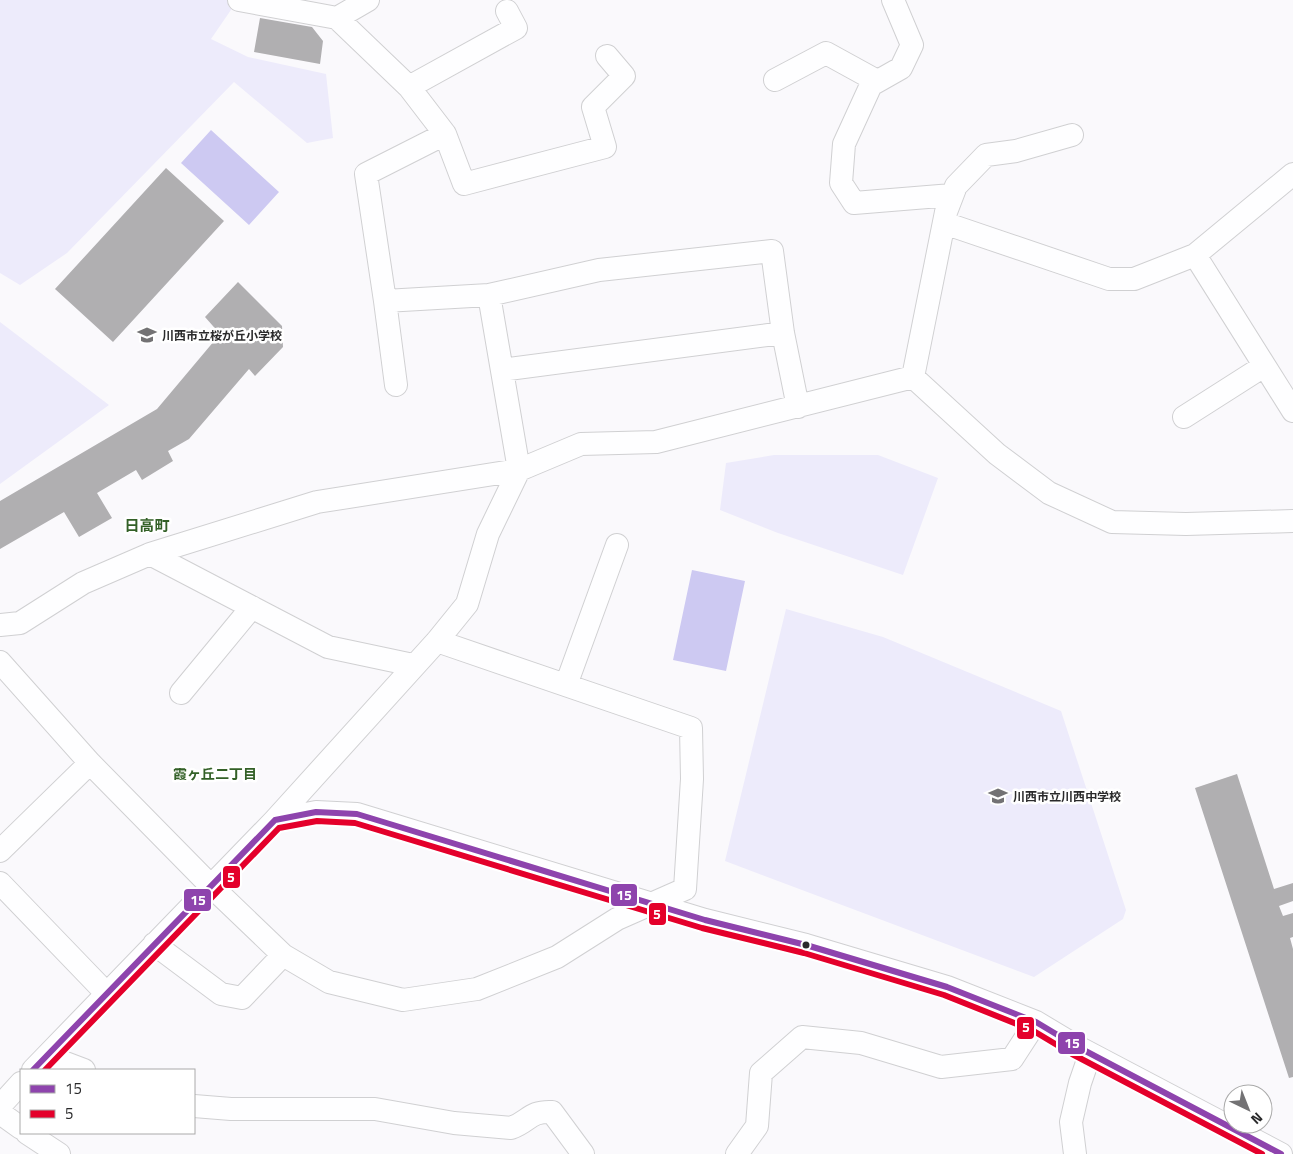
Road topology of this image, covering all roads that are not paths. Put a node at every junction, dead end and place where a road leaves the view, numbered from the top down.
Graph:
1 (239, 0) edge
2 (368, 0) edge
3 (893, 0) edge
4 (507, 11) dead end
5 (337, 18) junction
6 (607, 56) dead end
7 (775, 80) dead end
8 (877, 81) junction
9 (409, 87) junction
10 (445, 134) junction
11 (1072, 135) dead end
12 (1293, 174) edge
13 (952, 195) junction
14 (944, 223) junction
15 (1195, 255) junction
16 (489, 295) junction
17 (385, 301) junction
18 (783, 332) junction
19 (1264, 366) junction
20 (502, 370) junction
21 (913, 377) junction
22 (396, 385) dead end
23 (798, 407) junction
24 (1293, 411) edge
25 (1184, 417) dead end
26 (519, 470) junction
27 (1293, 521) edge
28 (617, 545) dead end
29 (150, 554) junction
30 (252, 607) junction
31 (0, 626) edge
32 (437, 641) junction
33 (0, 662) edge
34 (414, 665) junction
35 (566, 685) junction
36 (180, 692) dead end
37 (90, 763) junction
38 (274, 820) junction
39 (0, 851) edge
40 (0, 883) edge
41 (210, 885) junction
42 (655, 903) junction
43 (154, 944) junction
44 (282, 955) junction
45 (107, 994) junction
46 (1036, 1022) junction
47 (1090, 1054) junction
48 (40, 1063) edge
49 (78, 1069) edge
50 (20, 1084) edge
51 (0, 1106) edge
52 (195, 1106) edge
53 (0, 1114) edge
54 (20, 1127) edge
55 (29, 1134) edge
56 (59, 1154) edge
57 (583, 1154) edge
58 (737, 1154) edge
59 (1075, 1154) edge
60 (1281, 1154) edge

1 - 5 street
2 - 5 street
3 - 8 street
4 - 9 street
5 - 9 street
6 - 10 street
7 - 8 street
8 - 13 street
9 - 10 street
10 - 17 street
11 - 13 street
12 - 15 street
13 - 14 street
14 - 15 street
14 - 21 street
15 - 19 street
16 - 17 street
16 - 18 street
16 - 20 street
17 - 22 street
18 - 20 street
18 - 23 street
19 - 24 street
19 - 25 street
20 - 26 street
21 - 23 street
21 - 27 street
23 - 26 street
26 - 29 street
26 - 32 street
28 - 35 street
29 - 30 street
29 - 31 street
30 - 34 street
30 - 36 street
32 - 34 street
32 - 35 street
33 - 37 street
34 - 38 street
35 - 42 street
37 - 39 street
37 - 41 street
38 - 41 street
38 - 42 street
40 - 45 street
41 - 43 street
41 - 44 street
42 - 44 street
42 - 46 street
43 - 44 street
43 - 45 street
45 - 48 street
46 - 47 street
46 - 58 street
47 - 59 street
47 - 60 street
48 - 49 street
50 - 51 street
52 - 57 street
53 - 54 street
55 - 56 street

